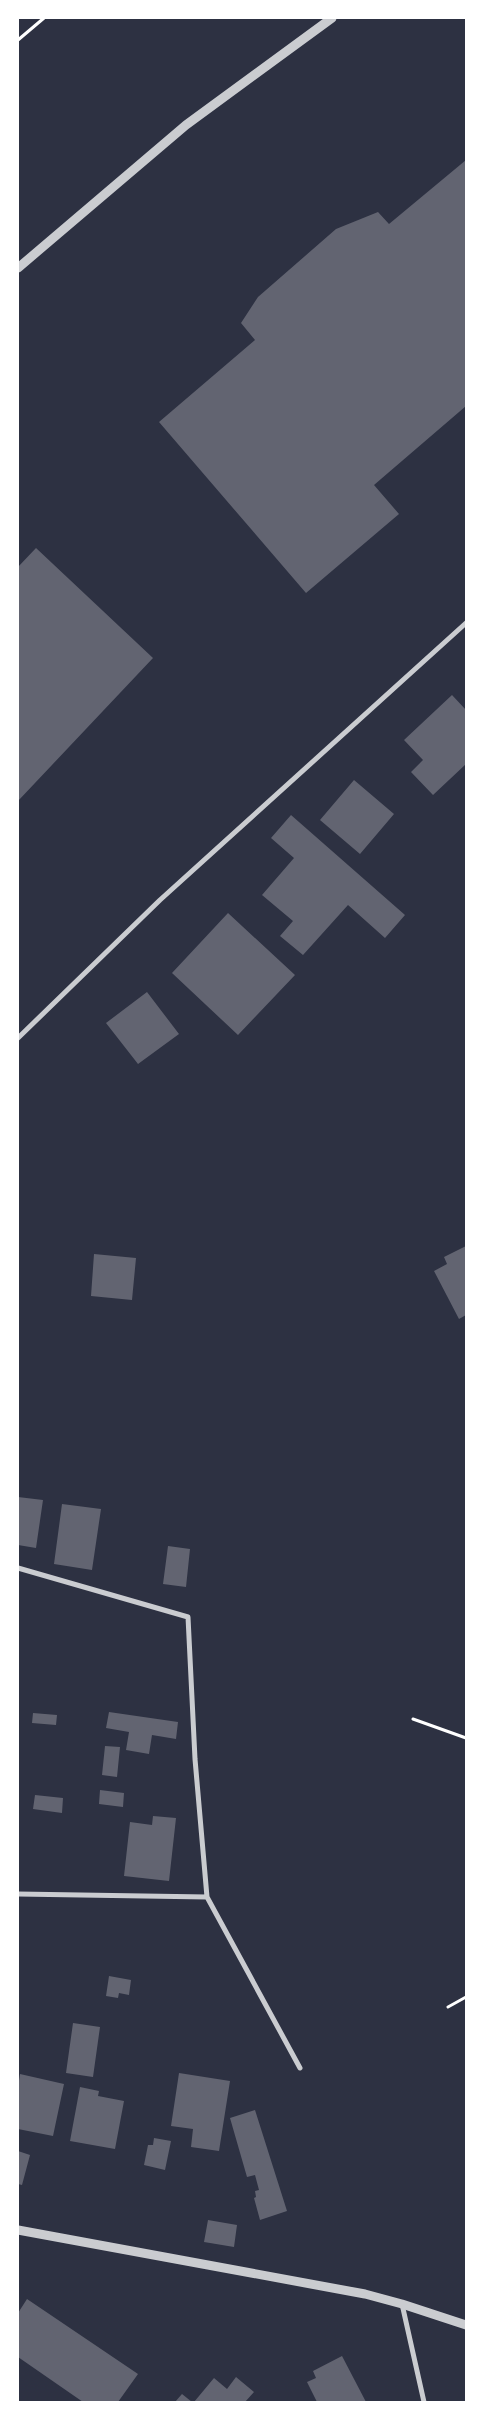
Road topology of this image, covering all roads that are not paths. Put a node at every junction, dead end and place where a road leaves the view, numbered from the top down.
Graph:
1 (332, 18) edge
2 (18, 268) edge
3 (466, 623) edge
4 (18, 1038) edge
5 (18, 1568) edge
6 (18, 1894) edge
7 (207, 1896) junction
8 (300, 2068) dead end
9 (18, 2230) edge
10 (402, 2304) junction
11 (466, 2325) edge
12 (424, 2402) edge

1 - 2 street
3 - 4 street
5 - 7 street
6 - 7 street
7 - 8 street
9 - 10 street
10 - 11 street
10 - 12 street

